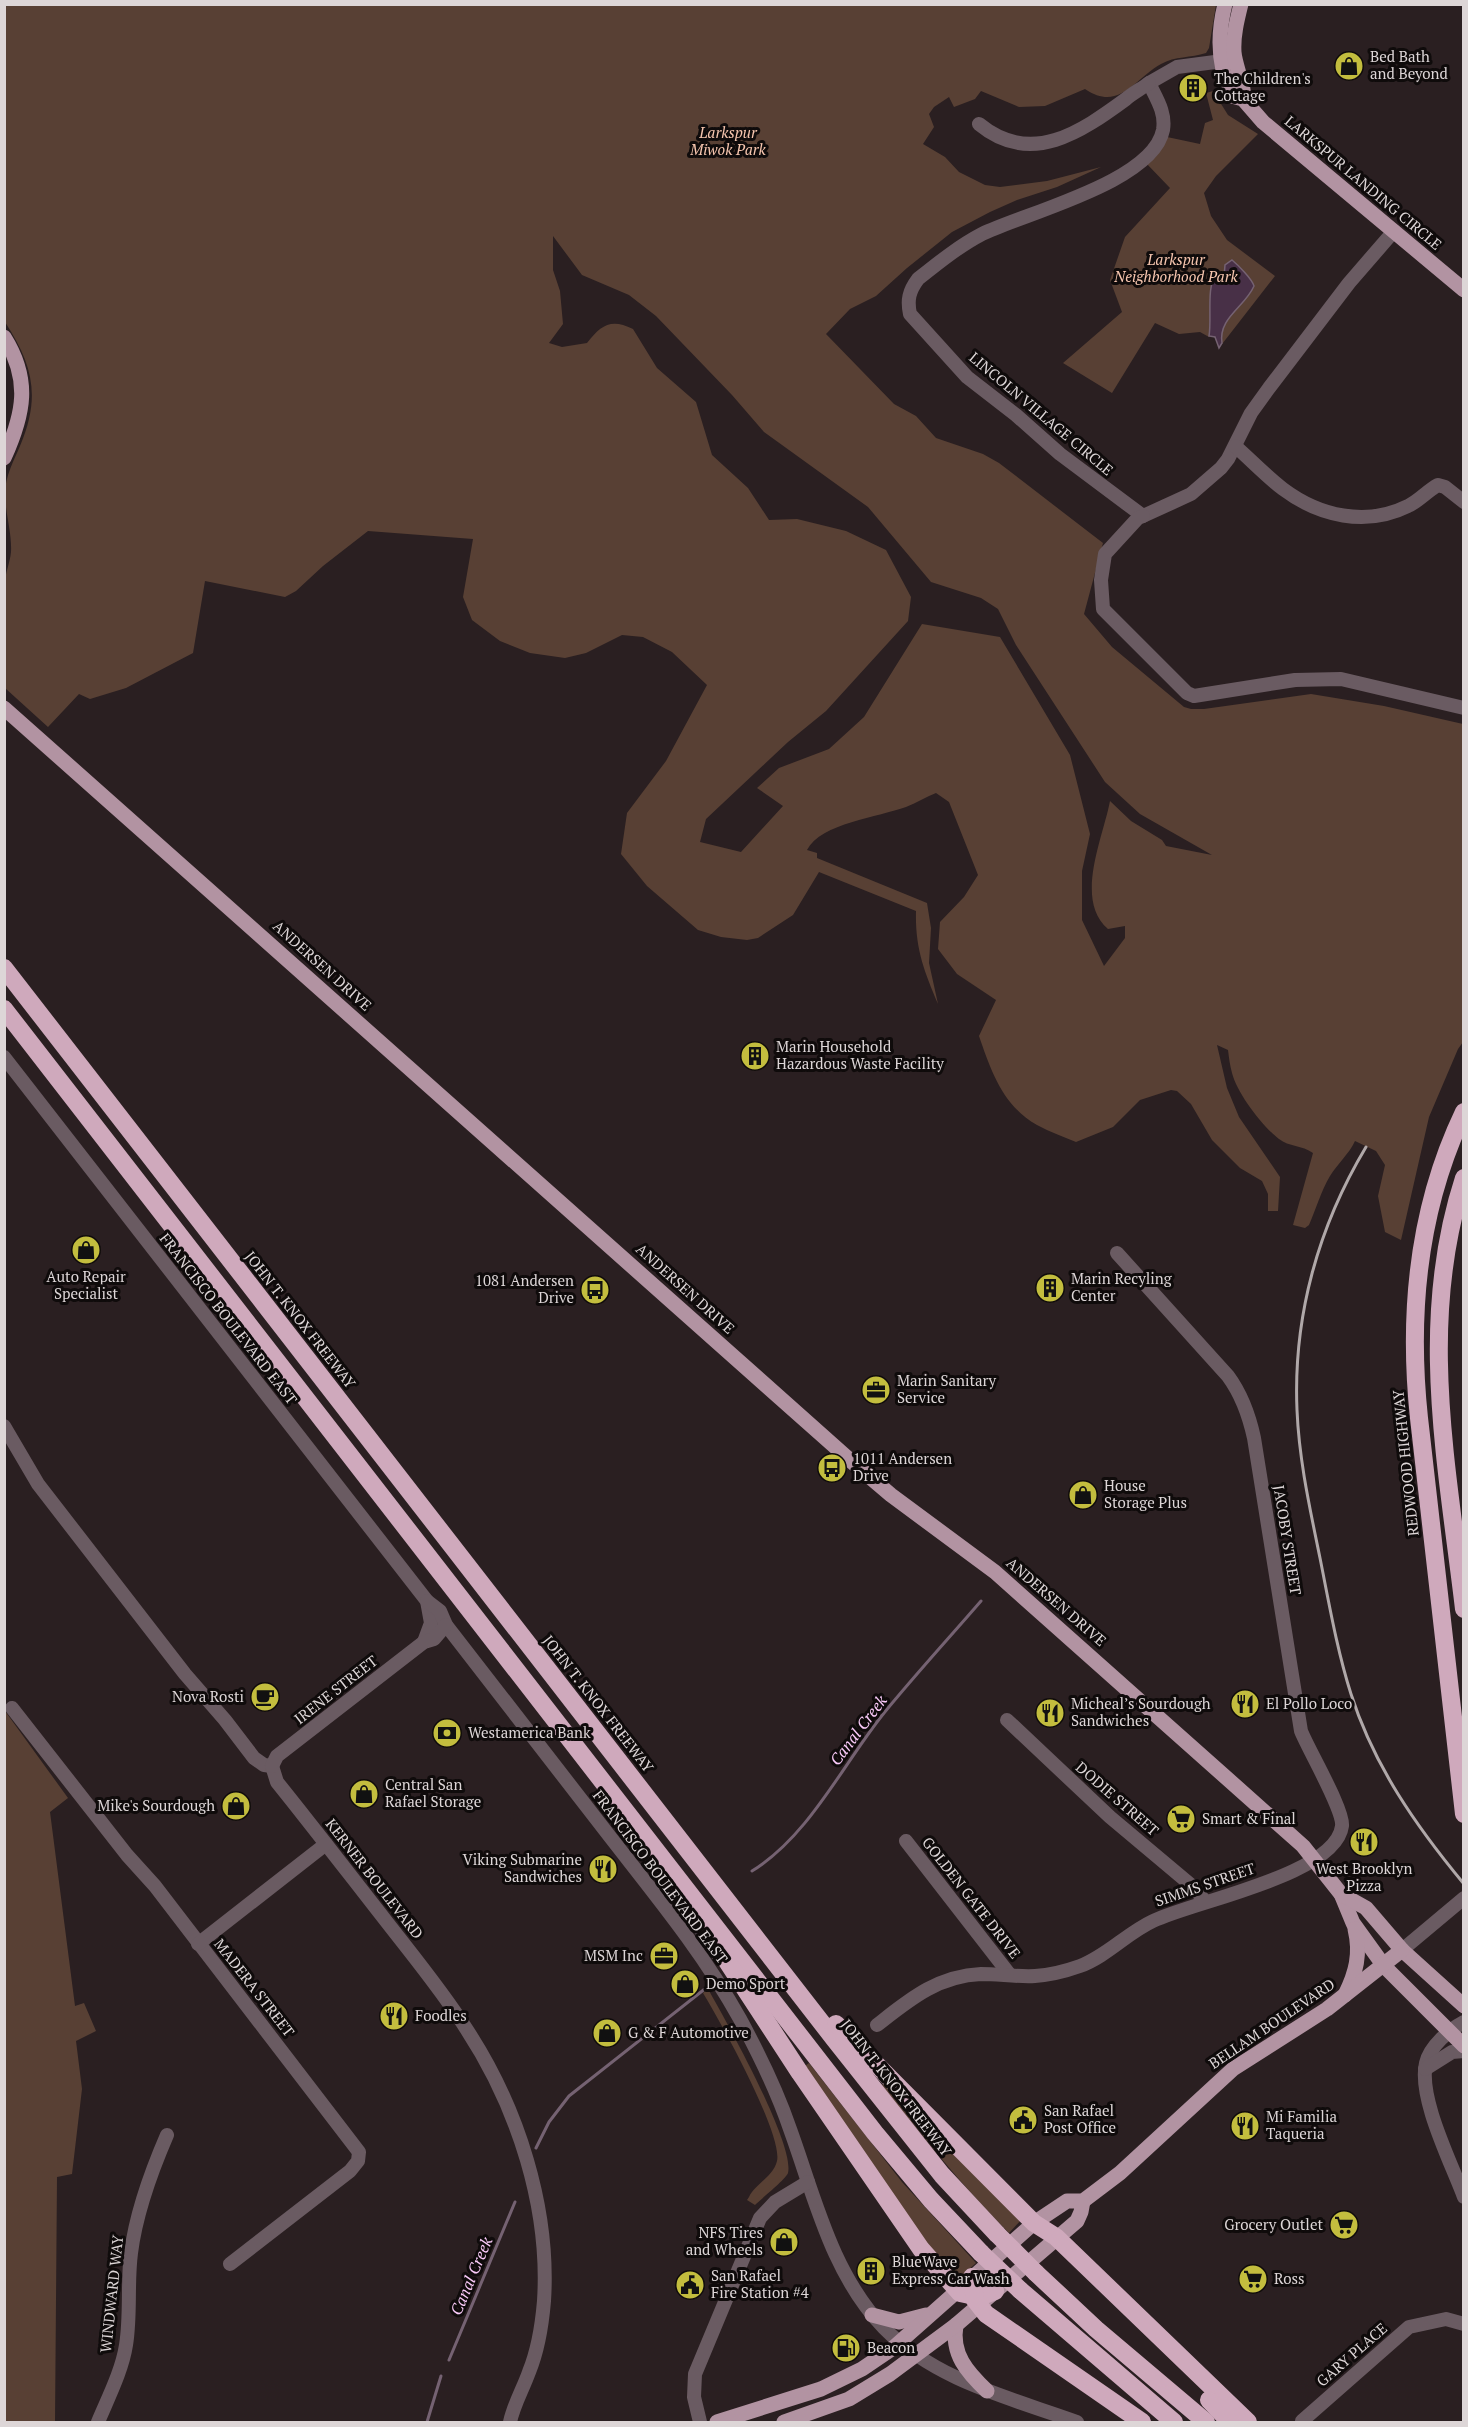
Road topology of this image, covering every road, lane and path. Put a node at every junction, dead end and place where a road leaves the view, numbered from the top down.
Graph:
1 (1226, 4) edge
2 (1241, 4) edge
3 (1228, 60) junction
4 (1149, 83) junction
5 (979, 124) dead end
6 (1394, 231) junction
7 (1464, 290) edge
8 (4, 337) edge
9 (1235, 446) junction
10 (4, 458) edge
11 (1464, 502) edge
12 (1143, 516) junction
13 (4, 708) edge
14 (1464, 708) edge
15 (4, 968) edge
16 (4, 1009) edge
17 (4, 1057) edge
18 (1464, 1112) edge
19 (1464, 1178) edge
20 (1118, 1253) dead end
21 (4, 1426) edge
22 (426, 1600) junction
23 (1464, 1610) edge
24 (446, 1626) junction
25 (424, 1642) junction
26 (12, 1708) dead end
27 (1007, 1720) dead end
28 (272, 1766) junction
29 (1464, 1814) edge
30 (906, 1841) dead end
31 (326, 1845) junction
32 (663, 1860) junction
33 (1316, 1860) junction
34 (1341, 1894) junction
35 (1464, 1898) edge
36 (1205, 1901) junction
37 (741, 1919) junction
38 (1353, 1923) junction
39 (198, 1944) junction
40 (1402, 1950) junction
41 (1384, 1966) junction
42 (1010, 1975) junction
43 (1344, 1997) junction
44 (1464, 2006) edge
45 (1464, 2022) edge
46 (877, 2025) dead end
47 (1449, 2032) junction
48 (1464, 2048) edge
49 (1425, 2069) junction
50 (167, 2135) dead end
51 (808, 2182) junction
52 (1464, 2197) edge
53 (1083, 2201) junction
54 (1034, 2223) junction
55 (1056, 2237) junction
56 (230, 2264) dead end
57 (972, 2277) joint
58 (995, 2291) joint
59 (970, 2298) junction
60 (931, 2313) junction
61 (873, 2315) junction
62 (1464, 2324) edge
63 (956, 2325) junction
64 (1148, 2327) junction
65 (899, 2341) junction
66 (918, 2355) junction
67 (987, 2391) junction
68 (776, 2403) junction
69 (1302, 2421) dead end
70 (98, 2422) edge
71 (510, 2422) edge
72 (700, 2422) edge
73 (718, 2422) edge
74 (738, 2422) edge
75 (757, 2422) edge
76 (784, 2422) edge
77 (1077, 2422) edge
78 (1142, 2422) edge
79 (1174, 2422) edge
80 (1206, 2422) edge
81 (1230, 2422) edge
82 (1248, 2422) edge

1 - 3 main road, LARKSPUR LANDING CIRCLE
2 - 3 main road, LARKSPUR LANDING CIRCLE
3 - 4 street
3 - 6 main road, LARKSPUR LANDING CIRCLE
4 - 5 street
4 - 12 street, LINCOLN VILLAGE CIRCLE
6 - 7 main road, LARKSPUR LANDING CIRCLE
6 - 9 street
8 - 10 main road
9 - 11 street
9 - 12 street
12 - 14 street
13 - 33 main road, ANDERSEN DRIVE
15 - 37 highway, JOHN T. KNOX FREEWAY
16 - 32 highway
17 - 22 street, FRANCISCO BOULEVARD EAST
18 - 29 highway, REDWOOD HIGHWAY
19 - 23 highway
20 - 33 street, JACOBY STREET
21 - 28 street
22 - 24 street, FRANCISCO BOULEVARD EAST
22 - 25 street, FRANCISCO BOULEVARD EAST
24 - 25 street, IRENE STREET
24 - 51 street, FRANCISCO BOULEVARD EAST
25 - 28 street, IRENE STREET
26 - 39 street, MADERA STREET
27 - 36 street, DODIE STREET
28 - 31 street, KERNER BOULEVARD
30 - 42 street, GOLDEN GATE DRIVE
31 - 39 street
31 - 71 street, KERNER BOULEVARD
32 - 59 highway
32 - 79 highway, bridge
33 - 34 main road, ANDERSEN DRIVE
33 - 36 street, SIMMS STREET
34 - 38 main road, ANDERSEN DRIVE
34 - 40 main road, ANDERSEN DRIVE
35 - 40 street
36 - 42 street, SIMMS STREET
37 - 54 highway
37 - 80 highway, JOHN T. KNOX FREEWAY, bridge
38 - 41 main road, ANDERSEN DRIVE
38 - 43 main road
39 - 56 street, MADERA STREET
40 - 41 main road, BELLAM BOULEVARD
40 - 44 main road, ANDERSEN DRIVE
41 - 43 main road, BELLAM BOULEVARD
41 - 47 main road, ANDERSEN DRIVE
42 - 46 street, SIMMS STREET
43 - 53 main road, BELLAM BOULEVARD
45 - 47 street
47 - 48 main road, ANDERSEN DRIVE
47 - 49 street
48 - 49 street
49 - 52 street
50 - 70 street, WINDWARD WAY
51 - 61 street, FRANCISCO BOULEVARD EAST
51 - 72 street
53 - 54 main road, BELLAM BOULEVARD
53 - 55 main road, BELLAM BOULEVARD
54 - 55 highway
54 - 57 main road, BELLAM BOULEVARD
55 - 58 main road, BELLAM BOULEVARD
55 - 64 highway
57 - 59 highway
58 - 59 highway
59 - 60 main road
59 - 63 main road
59 - 78 highway
60 - 61 main road
60 - 65 main road
61 - 65 street, FRANCISCO BOULEVARD EAST
62 - 69 street, GARY PLACE
63 - 66 main road
63 - 67 main road
64 - 81 highway
64 - 82 highway
65 - 66 street, FRANCISCO BOULEVARD EAST
65 - 68 main road
66 - 67 street, FRANCISCO BOULEVARD EAST
66 - 76 main road
67 - 77 street, FRANCISCO BOULEVARD EAST
68 - 73 main road
68 - 75 main road
73 - 74 main road

